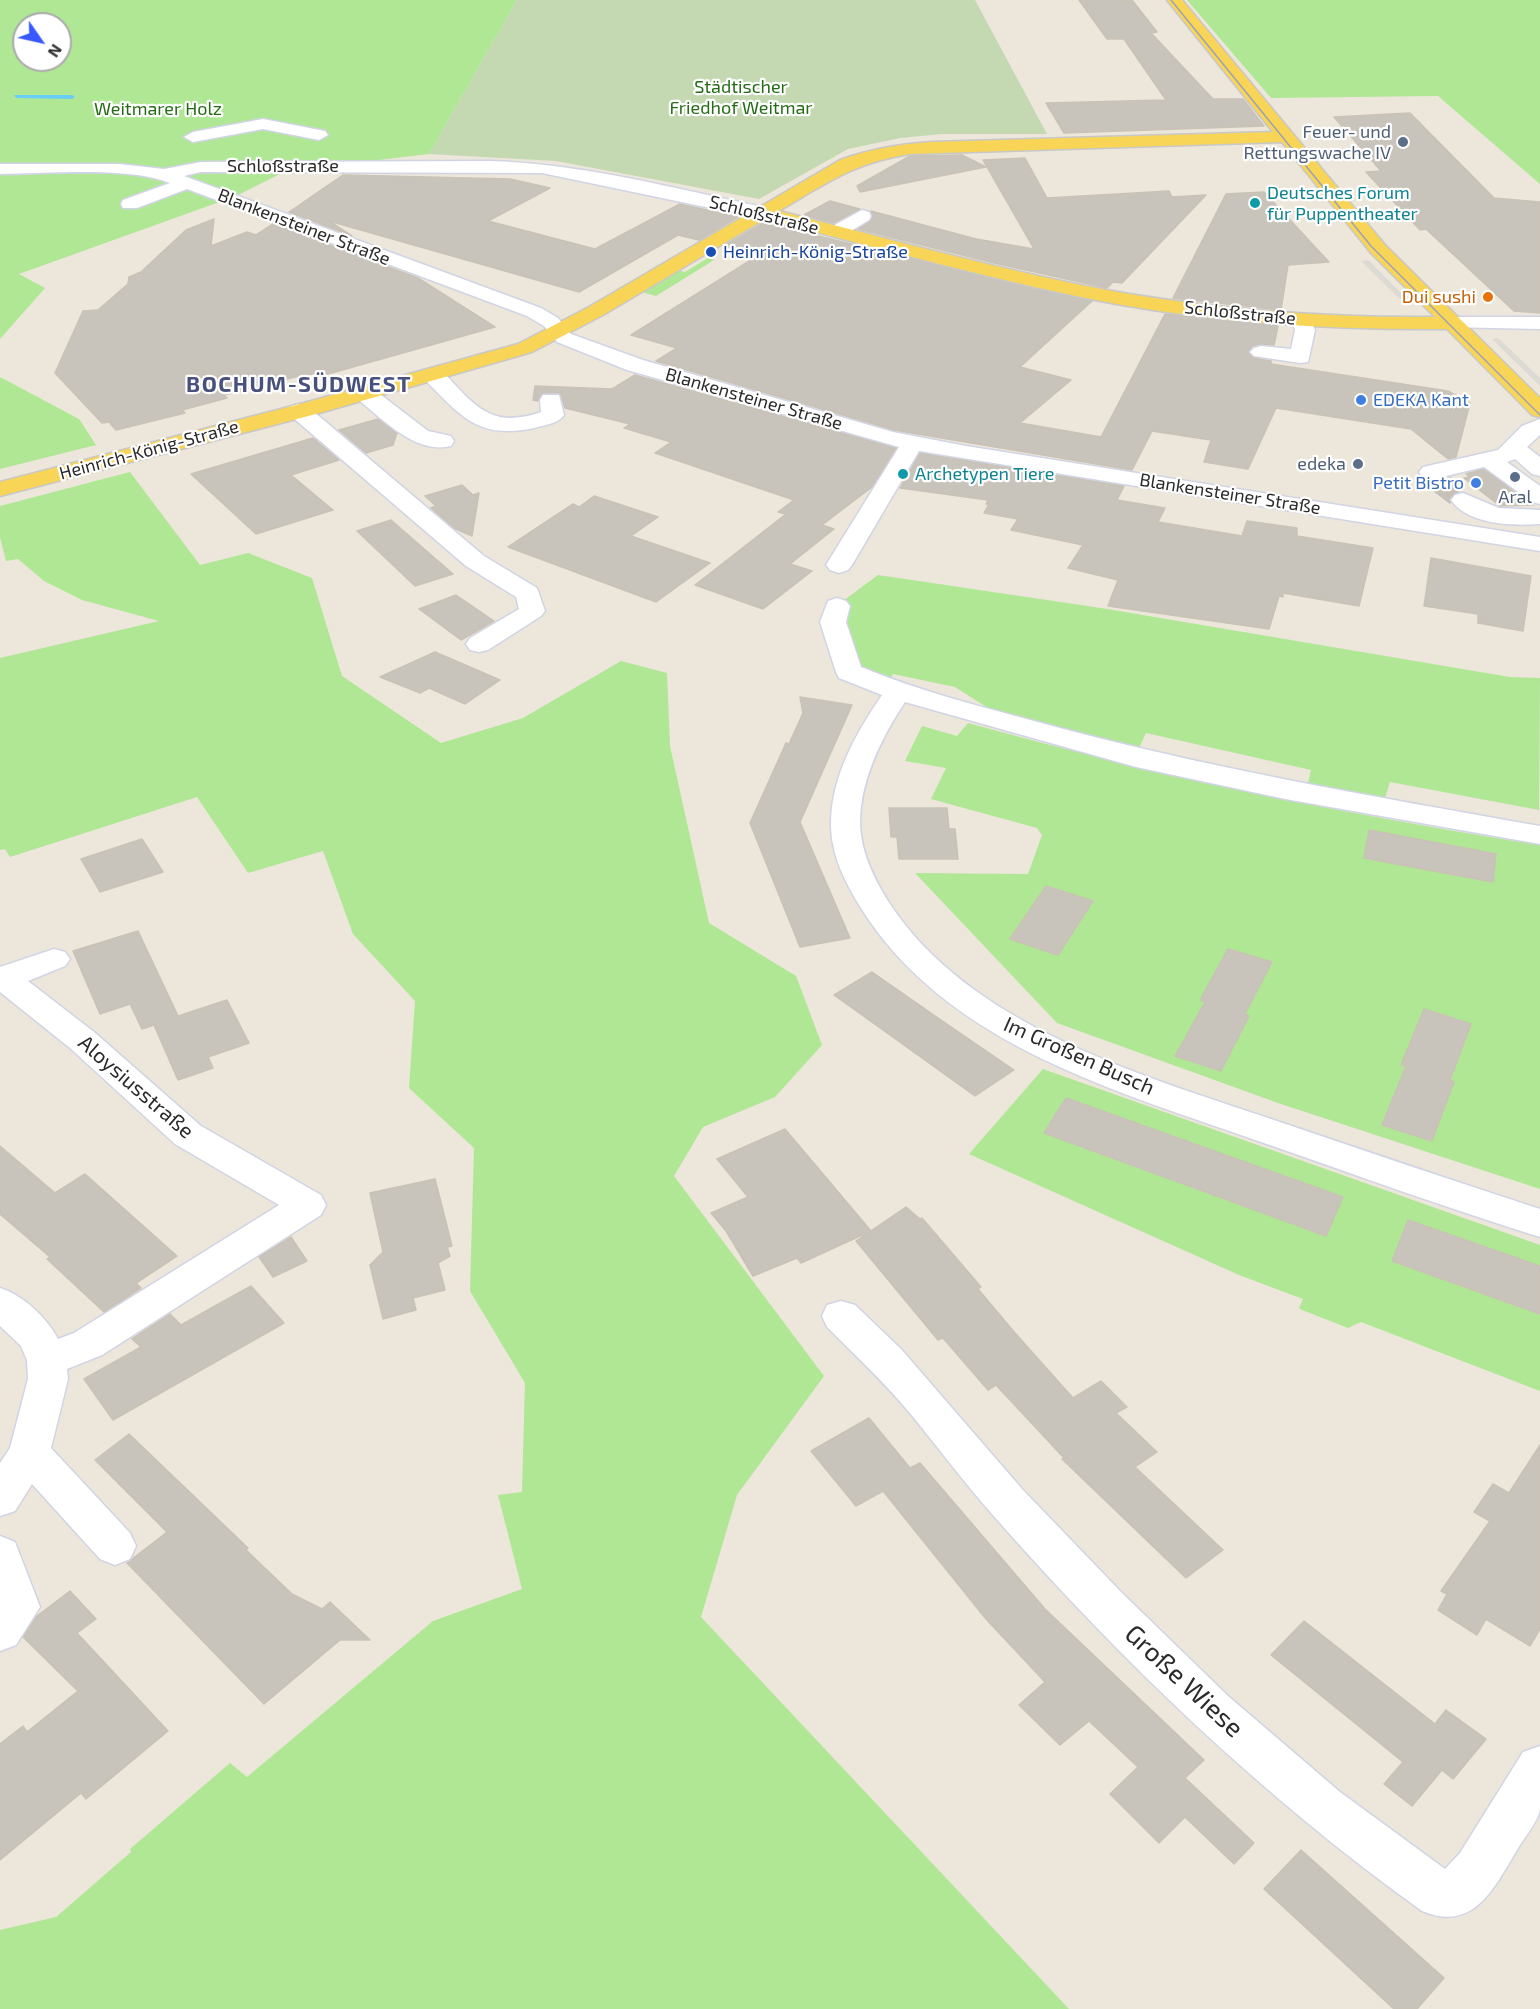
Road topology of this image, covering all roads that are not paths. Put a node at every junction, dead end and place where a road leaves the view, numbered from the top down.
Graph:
1 (1174, 0) edge
2 (319, 135) dead end
3 (1286, 137) junction
4 (201, 167) junction
5 (0, 169) edge
6 (163, 174) junction
7 (186, 183) junction
8 (130, 204) dead end
9 (763, 213) junction
10 (862, 216) dead end
11 (836, 232) junction
12 (1302, 320) junction
13 (1453, 323) junction
14 (1540, 323) edge
15 (559, 332) junction
16 (1262, 352) dead end
17 (433, 375) junction
18 (364, 393) junction
19 (551, 400) dead end
20 (1540, 410) edge
21 (299, 411) junction
22 (1540, 426) edge
23 (443, 441) dead end
24 (913, 443) junction
25 (1503, 454) junction
26 (1540, 469) edge
27 (1435, 477) dead end
28 (1540, 484) edge
29 (0, 489) edge
30 (1463, 500) tunnel mouth
31 (1539, 510) edge
32 (1540, 544) edge
33 (839, 565) dead end
34 (837, 606) dead end
35 (478, 644) dead end
36 (898, 692) junction
37 (1540, 835) edge
38 (54, 959) dead end
39 (1540, 1223) edge
40 (0, 1303) edge
41 (841, 1316) dead end
42 (46, 1360) junction
43 (29, 1454) junction
44 (0, 1498) edge
45 (115, 1546) dead end
46 (0, 1555) edge
47 (0, 1631) edge
48 (1540, 1768) edge

1 - 3 main road
2 - 4 street
3 - 9 main road, Heinrich-König-Straße
3 - 13 main road
4 - 6 street, Schloßstraße
4 - 9 street, Schloßstraße
5 - 6 street, Blankensteiner Straße
6 - 7 street, Blankensteiner Straße
7 - 8 street
7 - 15 street, Blankensteiner Straße
9 - 11 main road, Schloßstraße
9 - 15 main road, Heinrich-König-Straße
10 - 11 street
11 - 12 main road, Schloßstraße
12 - 13 main road, Schloßstraße
12 - 16 street
13 - 14 street, Schloßstraße
13 - 20 main road
15 - 17 main road, Heinrich-König-Straße
15 - 24 street, Blankensteiner Straße
17 - 18 main road, Heinrich-König-Straße
17 - 19 street
18 - 21 main road, Heinrich-König-Straße
18 - 23 street
21 - 29 main road, Heinrich-König-Straße
21 - 35 street
22 - 25 street
24 - 32 street, Blankensteiner Straße
24 - 33 street
25 - 26 street
25 - 27 street
25 - 28 street
25 - 31 street
30 - 31 street
34 - 36 street
36 - 37 street
36 - 39 street, Im Großen Busch
38 - 42 street, Aloysiusstraße
40 - 42 street
41 - 48 street, Große Wiese
42 - 43 street
43 - 44 street
43 - 45 street
46 - 47 street

